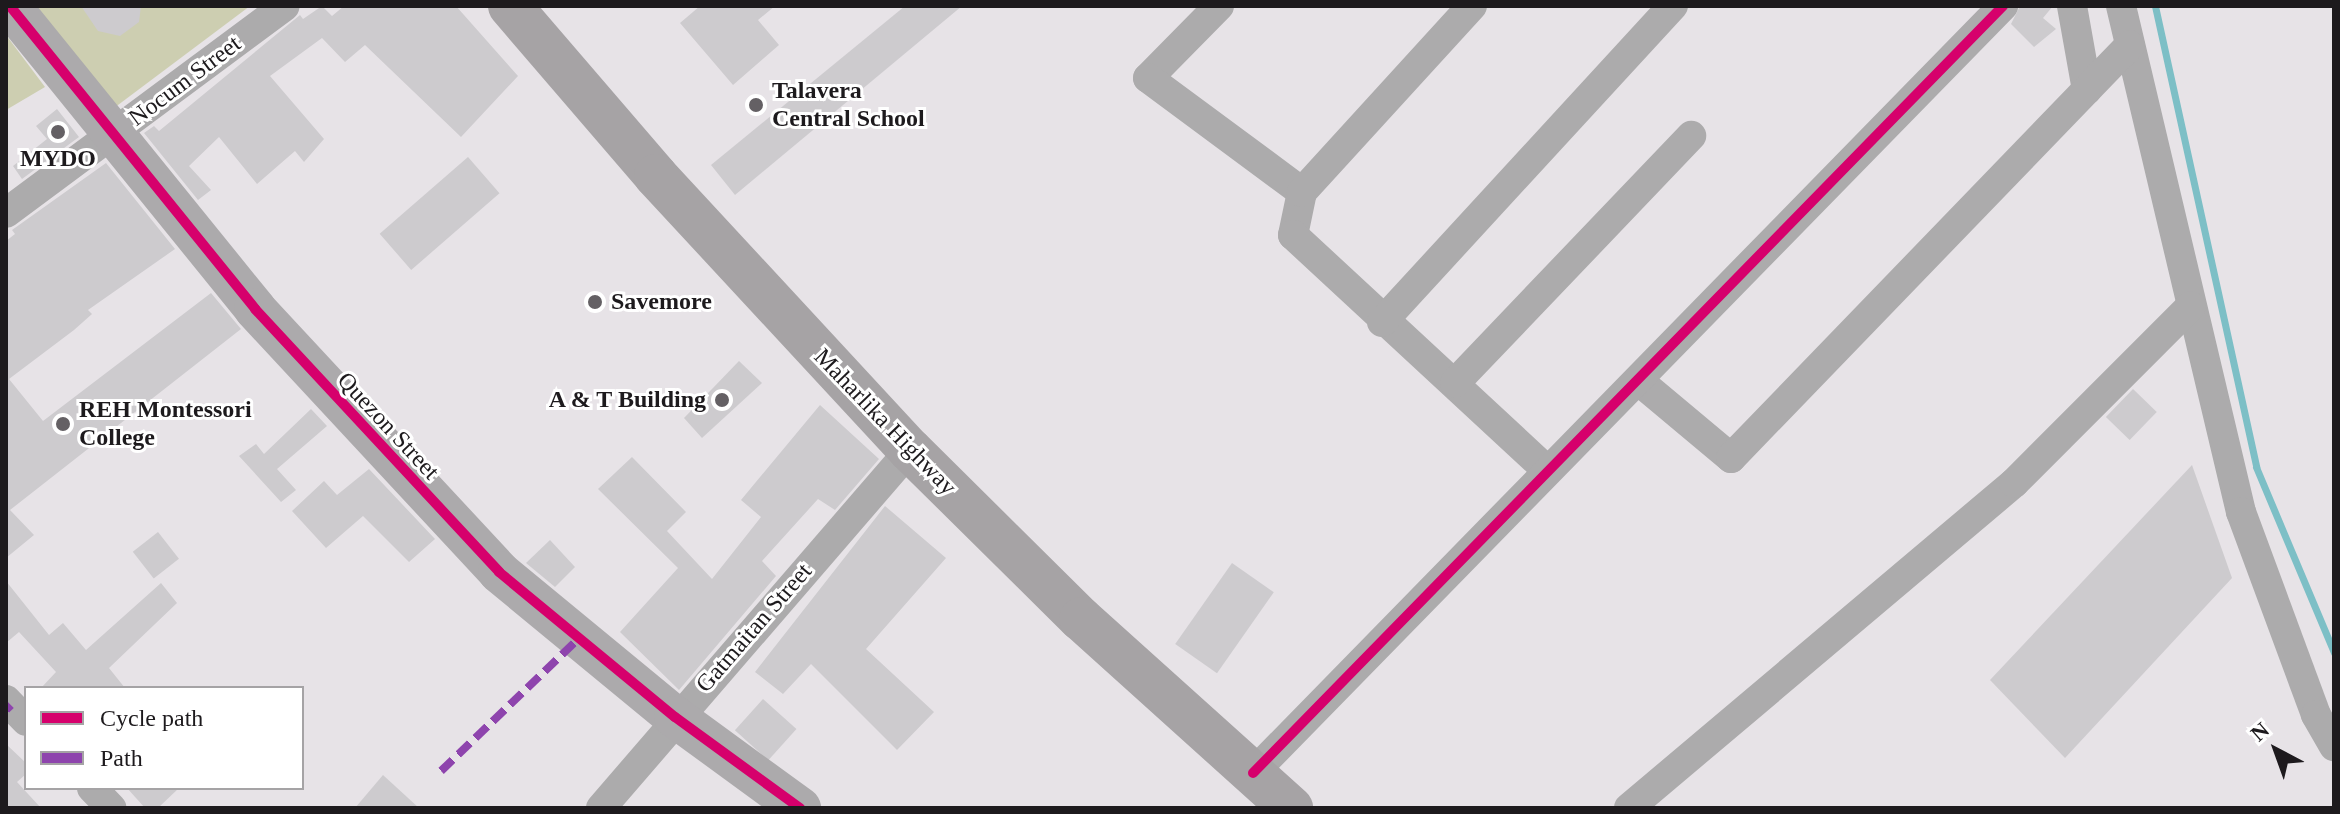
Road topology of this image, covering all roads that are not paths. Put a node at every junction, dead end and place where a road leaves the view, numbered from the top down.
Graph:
1 (10, 6) edge
2 (285, 6) edge
3 (510, 6) edge
4 (1219, 6) edge
5 (1472, 6) edge
6 (1673, 6) edge
7 (2003, 6) edge
8 (2072, 6) edge
9 (2121, 6) edge
10 (2130, 45) junction
11 (2087, 90) junction
12 (114, 134) junction
13 (1691, 136) dead end
14 (1302, 192) junction
15 (6, 213) edge
16 (2191, 306) junction
17 (1382, 322) junction
18 (1639, 381) junction
19 (1455, 383) junction
20 (910, 450) junction
21 (1546, 469) junction
22 (6, 700) edge
23 (675, 717) junction
24 (24, 719) edge
25 (2334, 746) edge
26 (1253, 773) junction
27 (94, 790) edge
28 (111, 808) edge
29 (601, 808) edge
30 (800, 808) edge
31 (1291, 808) edge
32 (1629, 808) edge

1 - 12 street, Quezon Street
2 - 12 street, Nocum Street
3 - 20 main road, Maharlika Highway
4 - 14 street
5 - 14 street
6 - 17 street
7 - 18 street
8 - 11 street
9 - 10 street
10 - 11 street
10 - 16 street
11 - 18 street
12 - 15 street, Nocum Street
12 - 23 street, Quezon Street
13 - 19 street
14 - 17 street
16 - 25 street
16 - 32 street
17 - 19 street
18 - 21 street
19 - 21 street
20 - 23 street, Gatmaitan Street
20 - 26 main road, Maharlika Highway
21 - 26 street
22 - 24 street
23 - 29 street, Gatmaitan Street
23 - 30 street, Quezon Street
26 - 31 main road, Maharlika Highway
27 - 28 street

